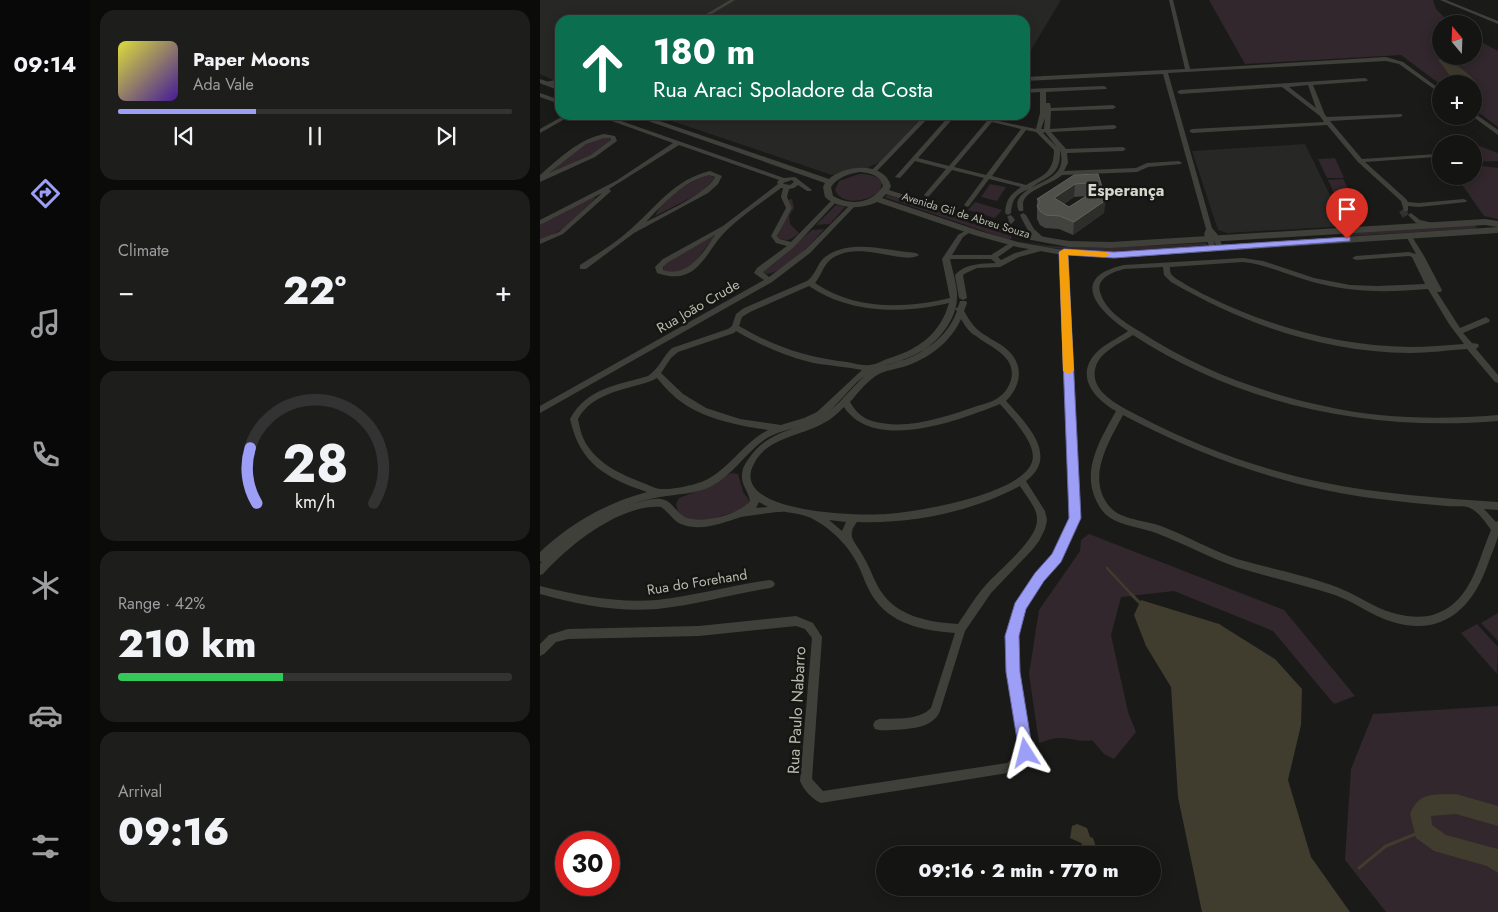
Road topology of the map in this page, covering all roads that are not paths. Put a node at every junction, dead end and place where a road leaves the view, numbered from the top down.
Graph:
1 (733, 0) edge
2 (1171, 0) edge
3 (1442, 0) edge
4 (707, 15) edge
5 (1498, 23) edge
6 (1188, 70) junction
7 (1165, 72) junction
8 (1030, 80) edge
9 (1365, 80) dead end
10 (555, 81) edge
11 (542, 82) edge
12 (1310, 84) junction
13 (1284, 85) junction
14 (1432, 85) edge
15 (555, 86) edge
16 (1104, 88) dead end
17 (1045, 90) junction
18 (1030, 91) edge
19 (1180, 92) dead end
20 (540, 93) edge
21 (555, 98) edge
22 (1113, 107) dead end
23 (1046, 110) junction
24 (1400, 115) dead end
25 (1326, 119) junction
26 (560, 120) edge
27 (612, 120) edge
28 (623, 120) edge
29 (650, 120) edge
30 (923, 120) edge
31 (949, 120) edge
32 (991, 120) edge
33 (1000, 120) edge
34 (1482, 121) edge
35 (628, 126) junction
36 (1026, 128) junction
37 (1114, 128) dead end
38 (1038, 130) junction
39 (540, 131) edge
40 (1047, 131) junction
41 (1192, 131) dead end
42 (616, 133) junction
43 (1498, 133) edge
44 (678, 143) junction
45 (1123, 149) dead end
46 (1064, 151) junction
47 (1432, 155) edge
48 (914, 159) junction
49 (1360, 161) junction
50 (732, 162) junction
51 (1179, 163) dead end
52 (951, 167) junction
53 (720, 170) junction
54 (873, 172) junction
55 (1060, 173) junction
56 (544, 177) edge
57 (898, 177) dead end
58 (988, 177) junction
59 (795, 180) junction
60 (618, 182) junction
61 (830, 182) junction
62 (787, 186) junction
63 (1029, 188) junction
64 (809, 190) dead end
65 (885, 191) junction
66 (927, 195) dead end
67 (592, 196) junction
68 (600, 198) junction
69 (877, 199) junction
70 (834, 201) junction
71 (1464, 201) dead end
72 (853, 205) junction
73 (967, 205) dead end
74 (1406, 211) junction
75 (1022, 213) joint
76 (650, 214) junction
77 (658, 218) junction
78 (540, 222) edge
79 (1476, 223) junction
80 (1498, 224) edge
81 (1436, 225) junction
82 (1402, 227) junction
83 (970, 230) junction
84 (1004, 230) junction
85 (1498, 230) edge
86 (632, 232) junction
87 (1467, 232) junction
88 (715, 235) junction
89 (1409, 236) junction
90 (1043, 240) junction
91 (540, 242) edge
92 (1013, 243) junction
93 (1215, 244) junction
94 (792, 245) junction
95 (1039, 249) junction
96 (1064, 252) junction
97 (916, 255) dead end
98 (947, 257) junction
99 (993, 257) junction
100 (1356, 258) dead end
101 (1001, 263) junction
102 (1166, 265) junction
103 (583, 267) dead end
104 (960, 273) joint
105 (769, 280) junction
106 (810, 283) junction
107 (1432, 287) junction
108 (953, 300) junction
109 (962, 304) junction
110 (1486, 320) dead end
111 (735, 328) junction
112 (1463, 330) junction
113 (1132, 332) junction
114 (1471, 346) junction
115 (869, 368) junction
116 (878, 371) junction
117 (1498, 372) edge
118 (658, 374) junction
119 (1498, 380) edge
120 (1002, 400) junction
121 (846, 403) junction
122 (540, 410) edge
123 (1121, 410) junction
124 (1498, 418) edge
125 (783, 431) junction
126 (726, 470) junction
127 (747, 471) junction
128 (624, 480) junction
129 (1022, 482) junction
130 (679, 492) junction
131 (661, 493) junction
132 (754, 493) junction
133 (636, 499) junction
134 (1471, 504) junction
135 (1498, 506) edge
136 (788, 508) junction
137 (672, 510) junction
138 (743, 513) junction
139 (813, 515) junction
140 (855, 518) junction
141 (1075, 518) joint
142 (1497, 527) edge
143 (849, 544) junction
144 (540, 558) edge
145 (540, 571) edge
146 (770, 584) dead end
147 (540, 590) edge
148 (961, 630) junction
149 (540, 651) edge
150 (879, 725) dead end
151 (1026, 753) joint

1 - 4 street
2 - 6 street
3 - 5 street
6 - 7 street
6 - 14 street
7 - 8 street
7 - 93 street
9 - 12 street
10 - 11 street
11 - 15 street
12 - 13 street
12 - 25 street
13 - 19 street
13 - 25 street
16 - 17 street
17 - 18 street
17 - 23 street
20 - 21 street
22 - 23 street
23 - 38 street
23 - 40 street
24 - 25 street
25 - 41 street
25 - 49 street
26 - 39 street
27 - 35 street
28 - 59 street
29 - 61 street
30 - 54 street
31 - 48 street
32 - 52 street
33 - 36 street
34 - 43 street
35 - 42 street
35 - 44 street
36 - 38 street
36 - 58 street
37 - 40 street
38 - 40 street
38 - 63 street
40 - 46 street
42 - 56 street
42 - 56 street
44 - 50 street
44 - 60 street
45 - 46 street
46 - 55 street
47 - 49 street
48 - 52 street
48 - 57 street
49 - 74 street
50 - 53 street
50 - 62 street
51 - 55 street
52 - 58 street
52 - 66 street
53 - 76 street
53 - 77 street
54 - 61 street
54 - 65 street
55 - 63 street
58 - 63 street
58 - 73 street
59 - 62 street
59 - 62 street
59 - 64 street
60 - 67 street
60 - 68 street
61 - 70 street
62 - 88 street
62 - 94 street
63 - 75 street
63 - 84 street
65 - 69 street
65 - 84 street, Avenida Gil de Abreu Souza
67 - 68 street
67 - 78 street
68 - 91 street
69 - 72 street
69 - 83 street, Avenida Gil de Abreu Souza
70 - 72 street
70 - 94 street
71 - 74 street
72 - 105 street, Rua João Crude
74 - 81 street
74 - 82 street
75 - 90 street
76 - 77 street
76 - 86 street
77 - 86 street
79 - 80 street, Avenida Gil de Abreu Souza
79 - 81 street, Avenida Gil de Abreu Souza
79 - 87 street
81 - 82 street, Avenida Gil de Abreu Souza
82 - 93 street, Avenida Gil de Abreu Souza
83 - 92 street, Avenida Gil de Abreu Souza
83 - 98 street
84 - 90 street, Avenida Gil de Abreu Souza
85 - 87 street, Avenida Gil de Abreu Souza
86 - 103 street
87 - 89 street, Avenida Gil de Abreu Souza
88 - 88 street
89 - 93 street, Avenida Gil de Abreu Souza
89 - 107 street
90 - 92 street
90 - 93 street, Avenida Gil de Abreu Souza
92 - 95 street, Avenida Gil de Abreu Souza
92 - 99 street
93 - 96 street, Avenida Gil de Abreu Souza
94 - 105 street
95 - 96 street, Avenida Gil de Abreu Souza
95 - 101 street
96 - 141 street
97 - 106 street
98 - 99 street
98 - 108 street
99 - 101 street
100 - 107 street
101 - 104 street
102 - 107 street
102 - 113 street
102 - 114 street
104 - 109 street
105 - 122 street, Rua João Crude
106 - 108 street
106 - 111 street
107 - 112 street
107 - 114 street
108 - 109 street
108 - 109 street
108 - 115 street
109 - 116 street
109 - 120 street
110 - 112 street
111 - 115 street
111 - 118 street
112 - 114 street
113 - 123 street
113 - 124 street
114 - 117 street
114 - 119 street
115 - 116 street
115 - 125 street
116 - 121 street
118 - 125 street
118 - 128 street
120 - 121 street
120 - 129 street
121 - 125 street
123 - 134 street
123 - 142 street
125 - 126 street
125 - 127 street
126 - 127 street
126 - 130 street
127 - 132 street
128 - 131 street
128 - 133 street
129 - 140 street
129 - 148 street
130 - 131 street
130 - 137 street
131 - 133 street
132 - 136 street
132 - 138 street
133 - 144 street
134 - 135 street
134 - 142 street
136 - 138 street
136 - 139 street
137 - 138 street
137 - 145 street
139 - 140 street
139 - 143 street
140 - 143 street
141 - 151 street
143 - 148 street
146 - 147 street, Rua do Forehand
148 - 150 street
149 - 151 street, Rua Paulo Nabarro

